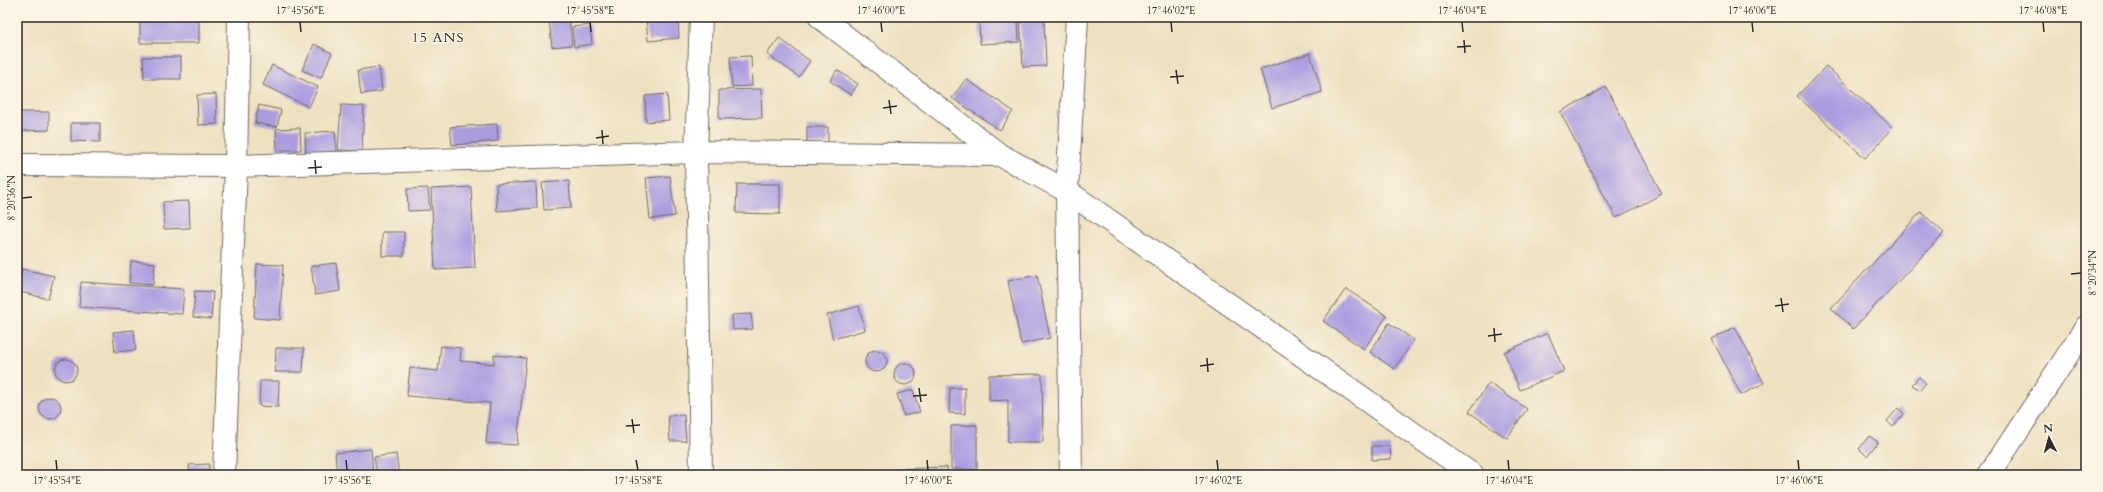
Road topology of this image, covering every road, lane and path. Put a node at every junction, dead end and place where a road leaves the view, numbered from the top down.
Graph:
1 (239, 17) edge
2 (701, 17) edge
3 (820, 17) edge
4 (1077, 17) edge
5 (696, 152) junction
6 (1000, 155) junction
7 (17, 165) edge
8 (236, 166) junction
9 (1067, 191) junction
10 (2086, 327) edge
11 (224, 475) edge
12 (701, 475) edge
13 (1071, 475) edge
14 (1473, 475) edge
15 (1989, 475) edge

1 - 8 street
2 - 5 street
3 - 6 street
4 - 9 street
5 - 6 street
5 - 8 street
5 - 12 street
6 - 9 street
7 - 8 street
8 - 11 street
9 - 13 street
9 - 14 street
10 - 15 street

